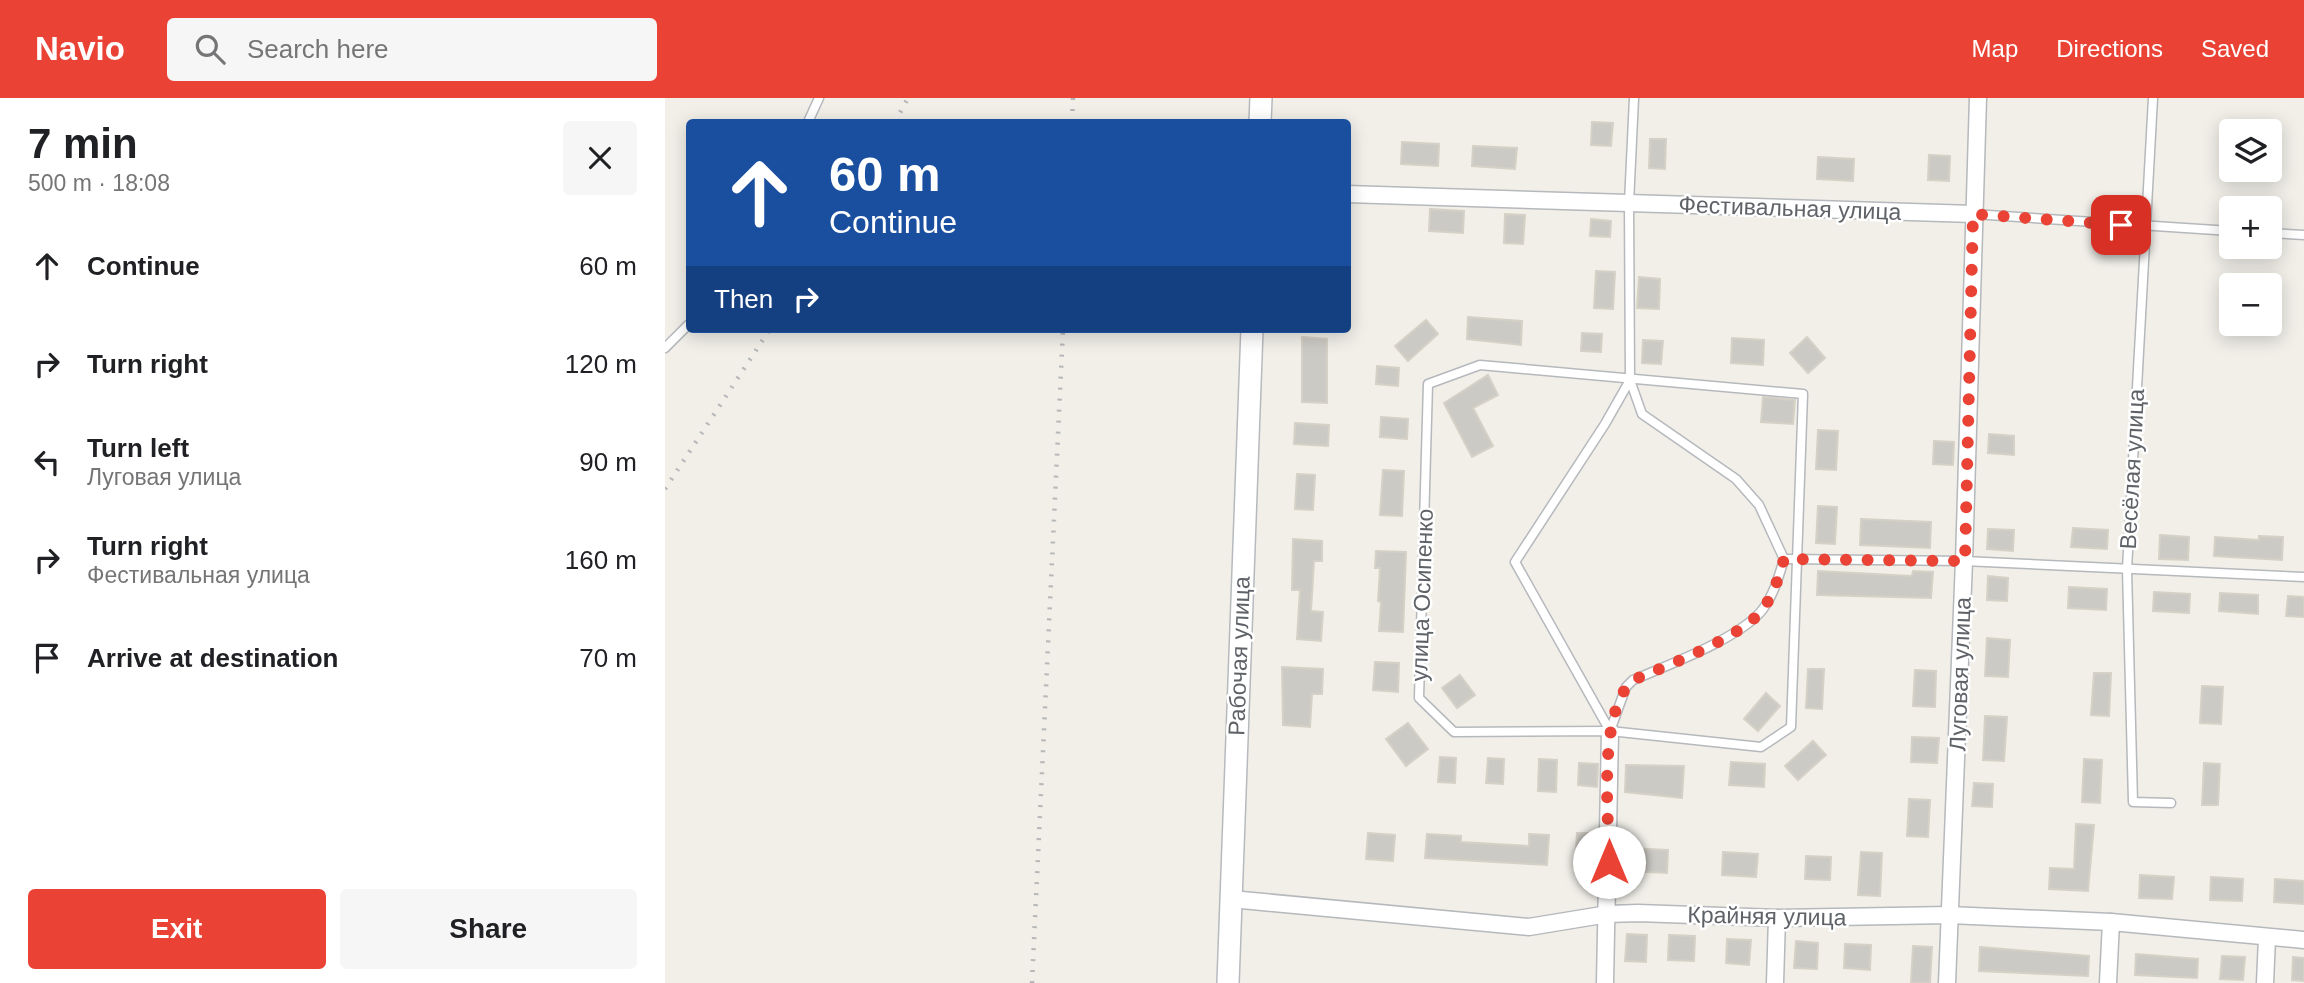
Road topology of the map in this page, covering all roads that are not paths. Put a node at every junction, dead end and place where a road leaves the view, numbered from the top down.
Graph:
1 (819, 98) edge
2 (1261, 98) edge
3 (1635, 98) edge
4 (1978, 98) edge
5 (2153, 98) edge
6 (809, 119) edge
7 (1260, 119) edge
8 (1351, 194) edge
9 (1629, 203) junction
10 (1973, 214) junction
11 (2145, 227) junction
12 (2219, 230) edge
13 (2282, 234) edge
14 (2304, 235) edge
15 (686, 327) edge
16 (1252, 333) edge
17 (665, 348) edge
18 (1630, 380) junction
19 (1784, 559) junction
20 (1797, 559) junction
21 (1965, 561) junction
22 (2127, 569) junction
23 (2304, 577) edge
24 (1610, 731) junction
25 (2171, 803) dead end
26 (1231, 899) junction
27 (1608, 914) junction
28 (1949, 915) junction
29 (1777, 918) junction
30 (2111, 922) junction
31 (2267, 938) junction
32 (2304, 940) edge
33 (1228, 983) edge
34 (1605, 983) edge
35 (1775, 983) edge
36 (1947, 983) edge
37 (2108, 983) edge
38 (2265, 983) edge

1 - 6 lane
2 - 7 main road
3 - 9 lane
4 - 10 street, Луговая улица
5 - 11 lane, Весёлая улица
8 - 9 street, Фестивальная улица
9 - 10 street, Фестивальная улица
9 - 18 lane
10 - 11 lane, Фестивальная улица
10 - 21 street, Луговая улица
11 - 12 lane, Фестивальная улица
11 - 22 lane, Весёлая улица
13 - 14 lane
15 - 17 lane
16 - 26 main road, Рабочая улица
18 - 19 lane
18 - 20 lane, улица Осипенко
18 - 24 lane
18 - 24 lane, улица Осипенко
19 - 20 lane
19 - 24 lane
20 - 21 lane
20 - 24 lane, улица Осипенко
21 - 22 lane
21 - 28 street, Луговая улица
22 - 23 lane
22 - 25 lane, Весёлая улица
24 - 27 street
26 - 27 street, Крайняя улица
26 - 33 main road, Рабочая улица
27 - 29 street, Крайняя улица
27 - 34 street
28 - 29 street, Крайняя улица
28 - 30 street, Крайняя улица
28 - 36 street, Луговая улица
29 - 35 street
30 - 31 street, Крайняя улица
30 - 37 street
31 - 32 street, Крайняя улица
31 - 38 street

